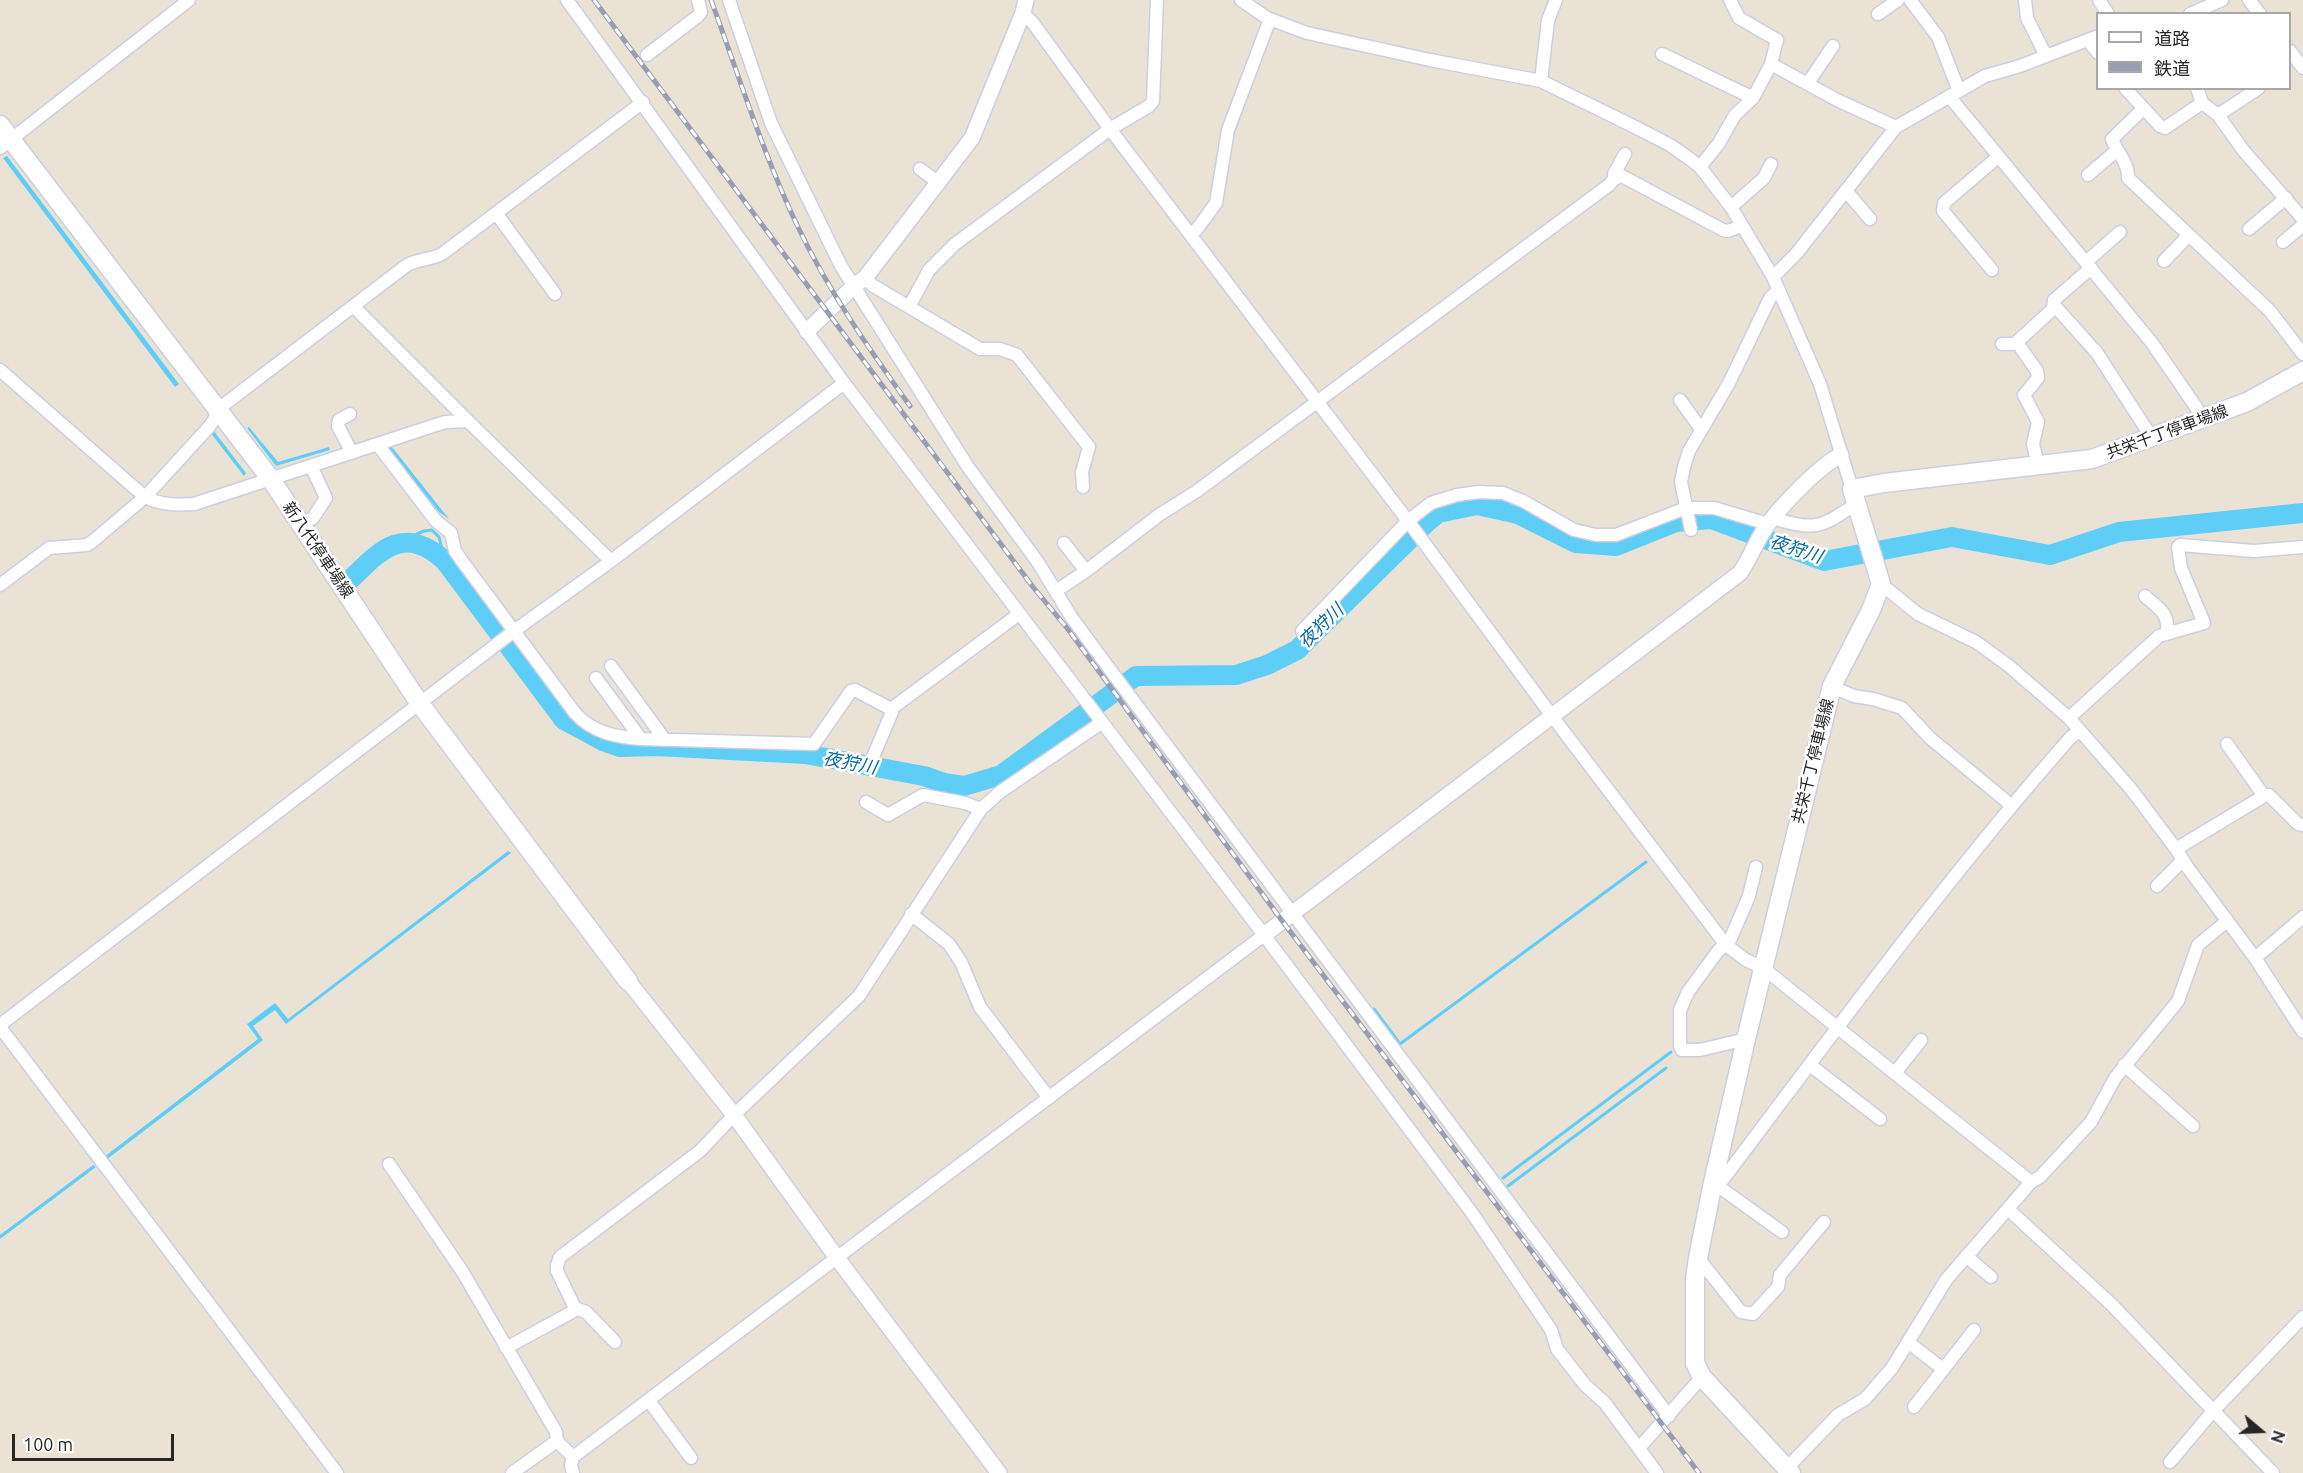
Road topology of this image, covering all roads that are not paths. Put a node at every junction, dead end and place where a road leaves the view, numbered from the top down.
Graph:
1 (189, 0) edge
2 (567, 0) edge
3 (698, 0) edge
4 (729, 0) edge
5 (1157, 0) edge
6 (1241, 0) edge
7 (1556, 0) edge
8 (1730, 0) edge
9 (1898, 0) edge
10 (1910, 0) edge
11 (2025, 0) edge
12 (2249, 0) edge
13 (2218, 1) edge
14 (1025, 6) edge
15 (2194, 12) edge
16 (2258, 12) edge
17 (1878, 14) dead end
18 (1270, 20) junction
19 (2093, 38) edge
20 (1833, 46) dead end
21 (1662, 54) dead end
22 (647, 55) dead end
23 (2046, 56) junction
24 (1771, 64) junction
25 (1541, 81) junction
26 (1808, 83) junction
27 (2127, 90) edge
28 (2198, 90) edge
29 (2256, 90) edge
30 (1954, 93) junction
31 (1753, 98) junction
32 (643, 102) junction
33 (2202, 103) junction
34 (2143, 109) junction
35 (2218, 115) junction
36 (1896, 127) junction
37 (1110, 129) junction
38 (4, 137) edge
39 (2116, 151) junction
40 (1625, 154) dead end
41 (1998, 157) junction
42 (1771, 164) dead end
43 (1700, 167) junction
44 (920, 169) dead end
45 (2088, 175) dead end
46 (1614, 179) junction
47 (939, 183) junction
48 (1846, 190) junction
49 (2286, 198) junction
50 (1731, 207) junction
51 (496, 213) junction
52 (1870, 219) dead end
53 (2303, 219) edge
54 (2303, 225) edge
55 (1741, 226) junction
56 (2249, 228) dead end
57 (2120, 232) dead end
58 (1191, 234) junction
59 (2189, 235) junction
60 (2283, 242) dead end
61 (2164, 261) dead end
62 (2088, 265) junction
63 (1992, 270) dead end
64 (1773, 277) junction
65 (860, 282) junction
66 (1779, 290) junction
67 (555, 294) dead end
68 (2054, 305) junction
69 (353, 306) junction
70 (909, 307) junction
71 (807, 331) junction
72 (2002, 344) dead end
73 (2018, 344) junction
74 (2303, 354) edge
75 (0, 370) edge
76 (2303, 370) edge
77 (844, 383) junction
78 (1680, 400) dead end
79 (1318, 403) junction
80 (217, 410) junction
81 (350, 414) dead end
82 (2202, 420) junction
83 (468, 421) junction
84 (1701, 429) junction
85 (2151, 438) junction
86 (378, 445) junction
87 (352, 453) junction
88 (1841, 455) junction
89 (2038, 465) junction
90 (311, 466) junction
91 (270, 478) junction
92 (1083, 487) dead end
93 (145, 497) junction
94 (1854, 497) junction
95 (1687, 510) junction
96 (1409, 522) junction
97 (1769, 523) junction
98 (301, 525) junction
99 (1691, 528) dead end
100 (1065, 543) dead end
101 (2303, 547) edge
102 (611, 561) junction
103 (1086, 571) junction
104 (1878, 577) junction
105 (0, 585) edge
106 (1056, 591) junction
107 (2145, 596) dead end
108 (1019, 614) junction
109 (1302, 631) dead end
110 (512, 632) junction
111 (2167, 633) junction
112 (611, 666) dead end
113 (596, 678) dead end
114 (1832, 687) junction
115 (420, 704) junction
116 (891, 709) junction
117 (1552, 716) junction
118 (2069, 718) junction
119 (1101, 722) junction
120 (2080, 731) junction
121 (641, 739) junction
122 (665, 740) junction
123 (2227, 744) dead end
124 (873, 757) dead end
125 (2264, 796) junction
126 (866, 802) dead end
127 (2011, 805) junction
128 (974, 806) junction
129 (2303, 825) edge
130 (2180, 854) junction
131 (1756, 867) dead end
132 (2157, 886) dead end
133 (911, 914) junction
134 (1292, 915) junction
135 (2303, 917) edge
136 (2227, 921) junction
137 (1264, 935) junction
138 (1726, 945) junction
139 (2255, 958) junction
140 (1763, 968) junction
141 (628, 981) joint
142 (0, 1026) edge
143 (1838, 1027) junction
144 (2303, 1032) edge
145 (1746, 1039) junction
146 (1921, 1040) dead end
147 (1809, 1065) junction
148 (2124, 1065) junction
149 (1895, 1073) junction
150 (1049, 1098) junction
151 (734, 1115) junction
152 (1880, 1119) dead end
153 (2193, 1126) dead end
154 (389, 1164) dead end
155 (2031, 1182) junction
156 (1715, 1187) junction
157 (2008, 1209) junction
158 (1824, 1222) dead end
159 (1782, 1232) dead end
160 (1965, 1256) junction
161 (837, 1258) junction
162 (1698, 1258) junction
163 (1991, 1277) dead end
164 (575, 1308) junction
165 (2303, 1317) edge
166 (1974, 1330) dead end
167 (615, 1342) dead end
168 (1908, 1343) junction
169 (506, 1348) junction
170 (1943, 1369) junction
171 (1702, 1377) junction
172 (649, 1401) junction
173 (1914, 1407) dead end
174 (2213, 1411) junction
175 (1669, 1416) junction
176 (557, 1441) junction
177 (1639, 1448) junction
178 (573, 1457) junction
179 (691, 1458) dead end
180 (2170, 1462) dead end
181 (1789, 1471) edge
182 (337, 1473) edge
183 (512, 1473) edge
184 (573, 1473) edge
185 (999, 1473) edge
186 (1657, 1473) edge
187 (2272, 1473) edge

1 - 38 street
2 - 32 street
3 - 22 street
4 - 65 street
5 - 37 street
6 - 18 street
7 - 25 street
8 - 24 street
9 - 17 street
10 - 30 street
11 - 23 street
12 - 16 street
13 - 15 street
14 - 37 street
14 - 47 street
18 - 25 street
18 - 58 street
19 - 23 street
20 - 26 street
21 - 31 street
23 - 30 street
24 - 26 street
24 - 31 street
25 - 43 street
26 - 36 street
27 - 34 street
28 - 33 street
29 - 35 street
30 - 36 street
30 - 41 street
31 - 43 street
32 - 51 street
32 - 71 street
33 - 34 street
33 - 35 street
34 - 39 street
35 - 49 street
36 - 48 street
37 - 58 street
37 - 70 street
38 - 80 main road, 新八代停車場線
39 - 45 street
39 - 59 street
40 - 46 street
41 - 62 street
41 - 63 street
42 - 50 street
43 - 50 street
44 - 47 street
46 - 55 street
46 - 79 street
47 - 65 street
48 - 52 street
48 - 64 street
49 - 53 street
49 - 56 street
50 - 55 street
51 - 67 street
51 - 69 street
54 - 60 street
55 - 64 street
57 - 62 street
58 - 79 street
59 - 61 street
59 - 74 street
62 - 68 street
62 - 82 street
64 - 66 street
65 - 70 street
65 - 71 street
65 - 106 street
66 - 84 street
66 - 88 street
68 - 73 street
68 - 85 street
69 - 80 street
69 - 83 street
70 - 92 street
71 - 77 street
72 - 73 street
73 - 89 street
75 - 93 street
76 - 82 main road, 共栄千丁停車場線
77 - 102 street
77 - 108 street
78 - 84 street
79 - 96 street
79 - 103 street
80 - 91 main road, 新八代停車場線
80 - 93 street
81 - 87 street
82 - 85 main road, 共栄千丁停車場線
83 - 86 street
83 - 102 street
84 - 95 street
85 - 89 main road, 共栄千丁停車場線
86 - 87 street
86 - 110 street
87 - 90 street
88 - 94 street
88 - 97 street
89 - 94 main road, 共栄千丁停車場線
90 - 91 street
90 - 98 street
91 - 93 street
91 - 98 main road, 新八代停車場線
93 - 105 street
94 - 97 street
94 - 104 main road
95 - 96 street
95 - 97 street
95 - 99 street
96 - 109 street
96 - 117 street
97 - 117 street
98 - 115 main road, 新八代停車場線
100 - 103 street
101 - 111 street
102 - 110 street
103 - 106 street
104 - 114 main road, 共栄千丁停車場線
104 - 118 street
106 - 134 street
107 - 111 street
108 - 116 street
108 - 119 street
110 - 115 street
110 - 121 street
111 - 118 street
112 - 122 street
113 - 121 street
114 - 127 street
114 - 140 main road, 共栄千丁停車場線
115 - 141 main road, 新八代停車場線
115 - 142 street
116 - 122 street
116 - 124 street
117 - 134 street
117 - 138 street
118 - 120 street
119 - 128 street
119 - 137 street
120 - 127 street
120 - 130 street
121 - 122 street
123 - 125 street
125 - 129 street
125 - 130 street
126 - 128 street
127 - 143 street
128 - 133 street
130 - 132 street
130 - 136 street
131 - 138 street
133 - 150 street
133 - 151 street
134 - 137 street
134 - 175 street
135 - 139 street
136 - 139 street
136 - 148 street
137 - 150 street
137 - 177 street
138 - 140 street
138 - 145 street
139 - 144 street
140 - 143 street
140 - 145 main road, 共栄千丁停車場線
141 - 151 street
142 - 182 street
143 - 147 street
143 - 149 street
145 - 156 main road, 共栄千丁停車場線
146 - 149 street
147 - 152 street
147 - 156 street
148 - 153 street
148 - 155 street
149 - 155 street
150 - 161 street
151 - 161 street
151 - 164 street
154 - 169 street
155 - 157 street
156 - 159 street
156 - 162 main road, 共栄千丁停車場線
157 - 160 street
157 - 174 street
158 - 162 street
160 - 163 street
160 - 168 street
161 - 172 street
161 - 185 street
162 - 171 main road, 共栄千丁停車場線
164 - 167 street
164 - 169 street
165 - 174 street
166 - 170 street
168 - 170 street
168 - 181 street
169 - 176 street
170 - 173 street
171 - 175 street
171 - 181 main road, 共栄千丁停車場線
172 - 178 street
172 - 179 street
174 - 180 street
174 - 187 street
175 - 177 street
176 - 178 street
176 - 183 street
177 - 186 street
178 - 184 street

